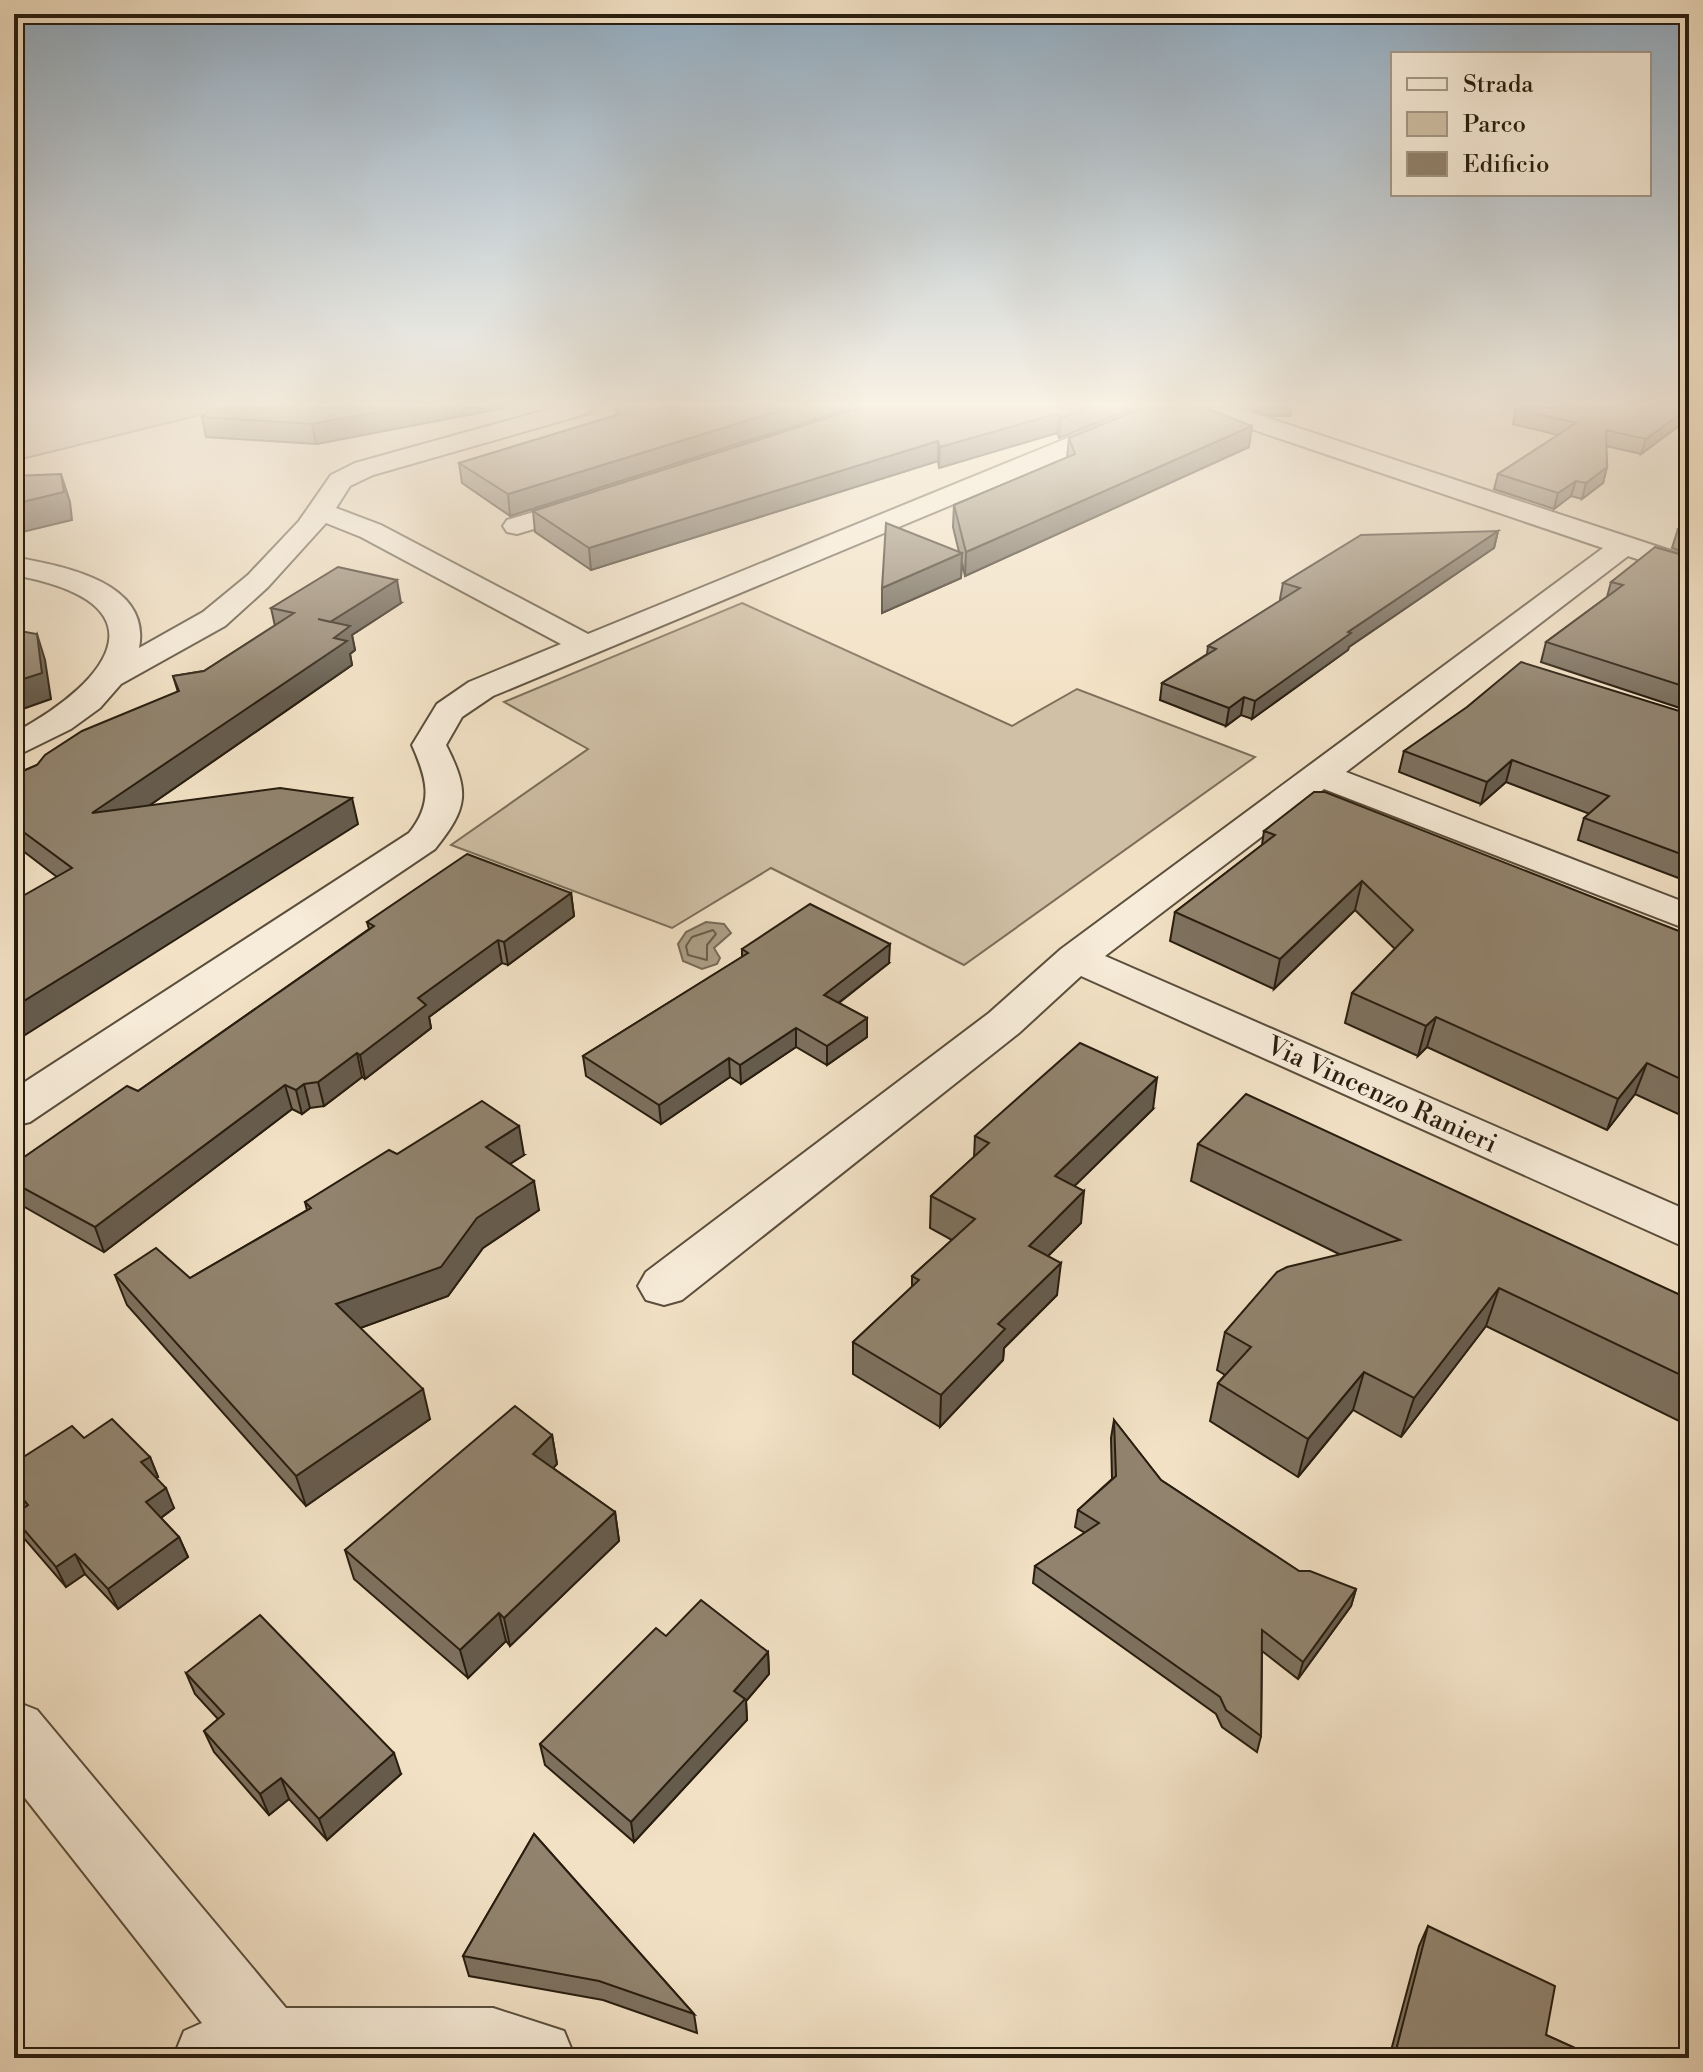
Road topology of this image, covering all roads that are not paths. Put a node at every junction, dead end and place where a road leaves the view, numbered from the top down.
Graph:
1 (324, 505) edge
2 (584, 505) edge
3 (928, 505) edge
4 (1504, 505) edge
5 (320, 511) junction
6 (517, 526) edge
7 (1625, 545) junction
8 (14, 566) edge
9 (1689, 567) edge
10 (586, 645) junction
11 (112, 676) junction
12 (14, 747) edge
13 (1319, 774) junction
14 (1689, 918) edge
15 (1076, 958) junction
16 (14, 1111) edge
17 (1689, 1231) edge
18 (664, 1286) dead end
19 (14, 1732) edge
20 (240, 2052) edge
21 (537, 2058) edge

1 - 5 street
2 - 6 street
3 - 10 street
4 - 7 street
5 - 10 street
5 - 11 street
7 - 9 street
7 - 13 street
8 - 11 street
10 - 16 street
11 - 12 street
13 - 14 street
13 - 15 street
15 - 17 street, Via Vincenzo Ranieri
15 - 18 street
19 - 20 street
20 - 21 street

